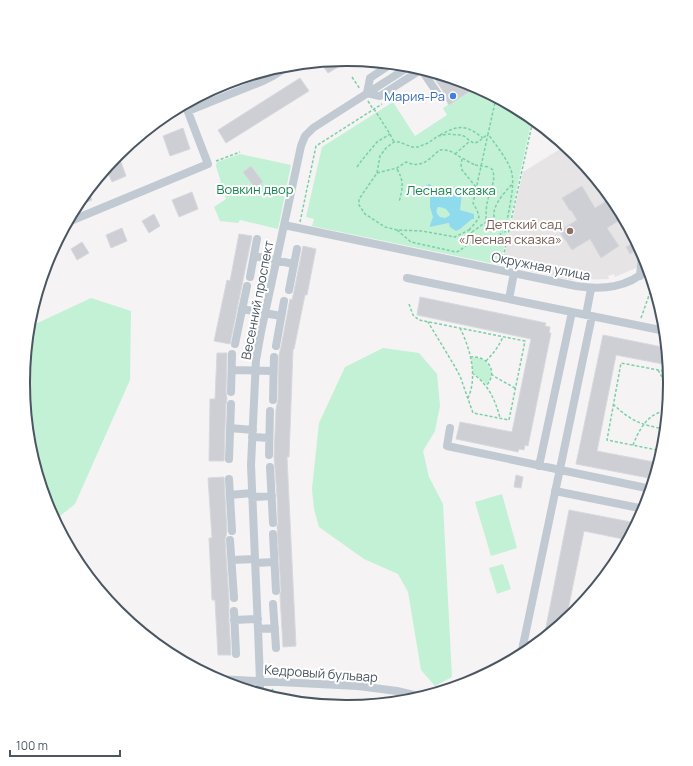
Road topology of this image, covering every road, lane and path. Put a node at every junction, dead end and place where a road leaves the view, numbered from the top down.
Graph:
1 (384, 69) edge
2 (391, 70) edge
3 (401, 72) edge
4 (414, 74) edge
5 (274, 75) edge
6 (393, 76) junction
7 (426, 77) edge
8 (399, 84) junction
9 (368, 93) junction
10 (438, 94) dead end
11 (387, 101) dead end
12 (495, 104) edge
13 (196, 105) edge
14 (187, 109) edge
15 (374, 109) junction
16 (532, 127) edge
17 (390, 134) junction
18 (488, 134) junction
19 (438, 136) junction
20 (483, 138) junction
21 (470, 141) junction
22 (394, 142) junction
23 (240, 152) dead end
24 (455, 154) junction
25 (462, 159) junction
26 (208, 164) junction
27 (357, 166) dead end
28 (397, 168) junction
29 (376, 173) junction
30 (513, 183) junction
31 (476, 187) junction
32 (399, 202) dead end
33 (76, 219) edge
34 (284, 225) junction
35 (299, 228) junction
36 (397, 230) junction
37 (469, 230) junction
38 (471, 232) junction
39 (501, 232) junction
40 (476, 238) junction
41 (257, 239) dead end
42 (297, 249) dead end
43 (254, 256) junction
44 (276, 260) junction
45 (294, 264) junction
46 (641, 267) edge
47 (500, 270) junction
48 (514, 273) junction
49 (643, 273) edge
50 (640, 276) junction
51 (250, 277) dead end
52 (407, 278) dead end
53 (246, 286) dead end
54 (591, 289) junction
55 (289, 290) dead end
56 (650, 293) edge
57 (509, 299) junction
58 (284, 301) dead end
59 (409, 304) dead end
60 (242, 309) junction
61 (572, 312) junction
62 (265, 313) junction
63 (589, 315) junction
64 (281, 316) junction
65 (428, 322) junction
66 (638, 325) junction
67 (460, 328) junction
68 (658, 329) edge
69 (502, 336) junction
70 (235, 344) dead end
71 (276, 346) dead end
72 (232, 354) dead end
73 (274, 357) dead end
74 (470, 357) junction
75 (486, 362) junction
76 (232, 370) junction
77 (658, 370) junction
78 (256, 371) junction
79 (273, 371) junction
80 (662, 371) edge
81 (472, 373) junction
82 (491, 374) junction
83 (663, 378) edge
84 (486, 386) junction
85 (515, 388) junction
86 (231, 392) dead end
87 (468, 398) junction
88 (272, 400) dead end
89 (231, 404) dead end
90 (613, 404) junction
91 (270, 411) dead end
92 (661, 412) edge
93 (500, 419) junction
94 (643, 424) junction
95 (230, 428) junction
96 (450, 428) dead end
97 (659, 428) edge
98 (253, 434) junction
99 (269, 438) junction
100 (633, 445) junction
101 (656, 449) edge
102 (269, 455) dead end
103 (229, 459) dead end
104 (539, 466) junction
105 (270, 467) dead end
106 (560, 470) junction
107 (229, 479) dead end
108 (645, 488) edge
109 (556, 491) junction
110 (230, 495) junction
111 (252, 495) junction
112 (272, 496) junction
113 (637, 508) edge
114 (273, 523) dead end
115 (232, 531) dead end
116 (273, 534) dead end
117 (230, 540) dead end
118 (232, 560) junction
119 (255, 561) junction
120 (274, 562) junction
121 (276, 591) dead end
122 (234, 598) dead end
123 (273, 604) dead end
124 (234, 611) dead end
125 (258, 619) junction
126 (234, 620) junction
127 (275, 628) junction
128 (258, 629) junction
129 (523, 644) edge
130 (276, 648) dead end
131 (236, 654) dead end
132 (237, 680) edge
133 (260, 681) junction
134 (275, 682) junction
135 (260, 688) edge
136 (272, 690) edge
137 (407, 693) edge

1 - 9 street
2 - 6 street
3 - 6 street, Весенний проспект
4 - 8 street
5 - 13 street
6 - 8 street
6 - 9 street, Весенний проспект
7 - 10 street
8 - 9 street
9 - 34 street, Весенний проспект
11 - 15 path
12 - 18 path
14 - 26 street
15 - 17 path
15 - 35 path
16 - 47 path
17 - 22 path
17 - 27 path
18 - 20 path
18 - 30 path
18 - 31 path
19 - 20 path
19 - 21 path
19 - 22 path
20 - 21 path
21 - 24 path
22 - 29 path
23 - 26 path
24 - 25 path
24 - 28 path
25 - 31 path
25 - 38 path, bridge
26 - 33 street
28 - 29 path
28 - 32 path
29 - 36 path
30 - 39 path
30 - 39 path
31 - 37 path
34 - 35 street, Окружная улица
34 - 44 street, Весенний проспект
35 - 47 street, Окружная улица
36 - 37 path
36 - 40 path
37 - 38 path
38 - 40 path
39 - 40 path
41 - 43 street
42 - 45 street
43 - 44 street
43 - 51 street
44 - 45 street
44 - 62 street, Весенний проспект
45 - 55 street
46 - 50 street
47 - 48 street, Окружная улица
48 - 54 street, Окружная улица
48 - 57 street
49 - 50 street, Окружная улица
50 - 54 street, Окружная улица
52 - 57 street
53 - 60 street
54 - 63 street
56 - 66 path
57 - 61 street
58 - 64 street
59 - 65 path
60 - 62 street
60 - 70 street
61 - 63 street
61 - 104 street
62 - 64 street
62 - 78 street, Весенний проспект
63 - 66 street
63 - 106 street
64 - 71 street
65 - 67 path
65 - 87 path
66 - 68 street
67 - 69 path
67 - 74 path
69 - 75 path
69 - 85 path
72 - 76 street
73 - 79 street
74 - 75 path
74 - 81 path
75 - 82 path
76 - 78 street
76 - 86 street
77 - 80 path
77 - 83 path
77 - 90 path
78 - 79 street
78 - 98 street, Весенний проспект
79 - 88 street
81 - 84 path
81 - 87 path
82 - 84 path
82 - 85 path
84 - 93 path
85 - 93 path
87 - 93 path
89 - 95 street
90 - 94 path
90 - 100 path
91 - 99 street
92 - 94 path
94 - 97 path
94 - 100 path
95 - 98 street
95 - 103 street
96 - 104 street
98 - 99 street
98 - 111 street, Весенний проспект
99 - 102 street
100 - 101 path
104 - 106 street
105 - 112 street
106 - 108 street
106 - 109 street
107 - 110 street
109 - 113 street
109 - 129 street
110 - 111 street
110 - 115 street
111 - 112 street
111 - 119 street, Весенний проспект
112 - 114 street
116 - 120 street
117 - 118 street
118 - 119 street
118 - 122 street
119 - 120 street
119 - 125 street, Весенний проспект
120 - 121 street
123 - 127 street
124 - 126 street
125 - 126 street
125 - 128 street, Весенний проспект
126 - 131 street
127 - 128 street
127 - 130 street
128 - 133 street, Весенний проспект
132 - 133 street, Кедровый бульвар
133 - 134 street, Кедровый бульвар
133 - 135 street, Весенний проспект
134 - 136 path
134 - 137 street, Кедровый бульвар

